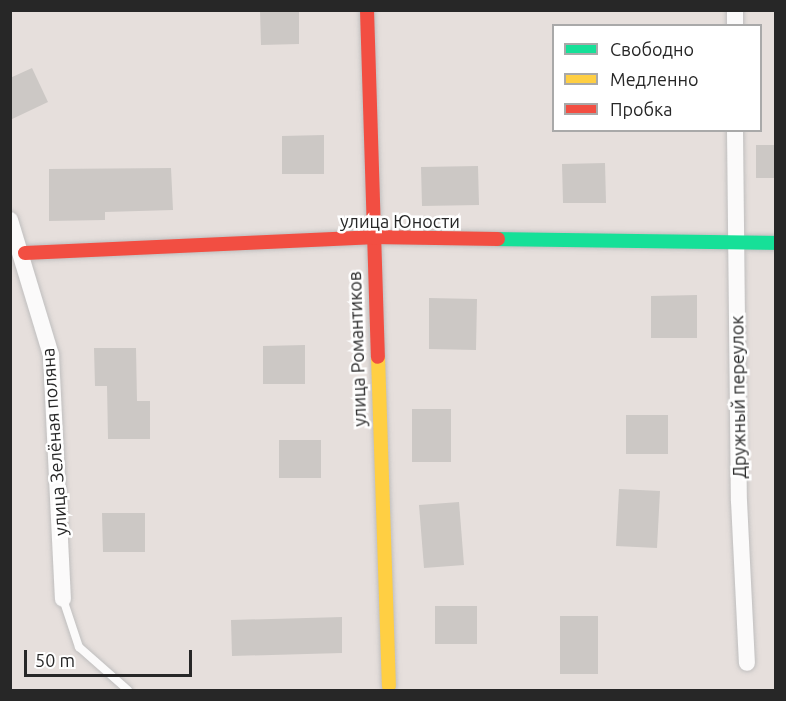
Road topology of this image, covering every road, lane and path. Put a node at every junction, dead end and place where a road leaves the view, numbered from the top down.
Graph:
1 (367, 10) edge
2 (735, 132) edge
3 (10, 220) edge
4 (372, 237) junction
5 (736, 242) junction
6 (776, 243) edge
7 (25, 253) junction
8 (63, 599) joint
9 (747, 663) dead end
10 (390, 686) dead end
11 (128, 690) edge

1 - 4 street, улица Романтиков
2 - 5 street, Дружный переулок
3 - 7 street, улица Зелёная поляна
4 - 5 street, улица Юности
4 - 7 street, улица Юности
4 - 10 street, улица Романтиков
5 - 6 street, улица Юности
5 - 9 street, Дружный переулок
7 - 8 street, улица Зелёная поляна
8 - 11 lane

